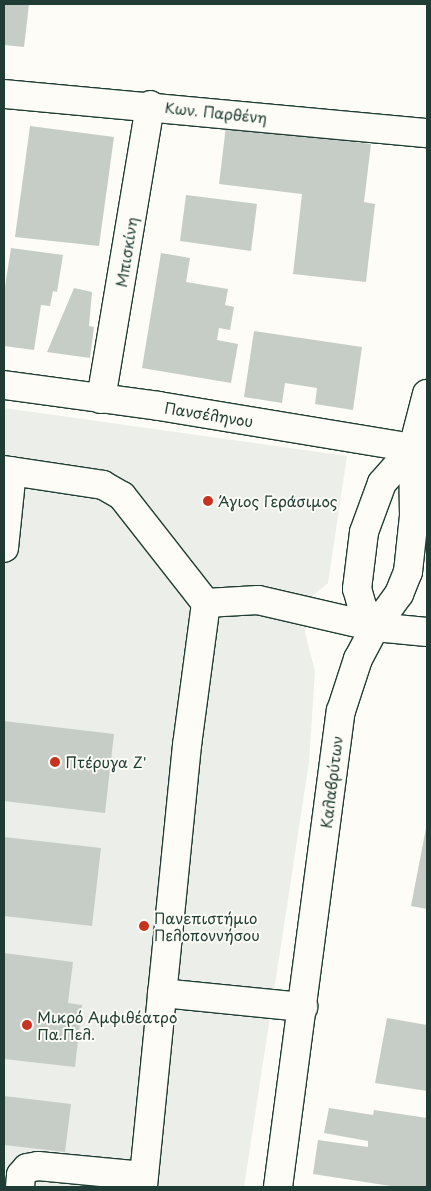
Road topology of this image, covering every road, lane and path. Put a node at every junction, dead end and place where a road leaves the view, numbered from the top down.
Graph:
1 (4, 94) edge
2 (150, 105) junction
3 (427, 133) edge
4 (4, 385) edge
5 (427, 394) edge
6 (101, 399) junction
7 (413, 448) junction
8 (8, 471) edge
9 (4, 548) edge
10 (206, 603) junction
11 (375, 627) junction
12 (427, 632) edge
13 (162, 993) junction
14 (303, 1006) junction
15 (144, 1182) edge
16 (20, 1187) edge
17 (278, 1187) edge

1 - 2 street, Κων. Παρθένη
2 - 3 street, Κων. Παρθένη
2 - 6 street, Μπισκίνη
4 - 6 street, Πανσέληνου
5 - 7 street, Καλαβρύτων
6 - 7 street, Πανσέληνου
7 - 11 street, Καλαβρύτων
7 - 11 street
8 - 9 street
8 - 10 street
10 - 11 street
10 - 13 street
11 - 12 street
11 - 14 street, Καλαβρύτων
13 - 14 street
13 - 15 street
14 - 17 street, Καλαβρύτων
15 - 16 street

